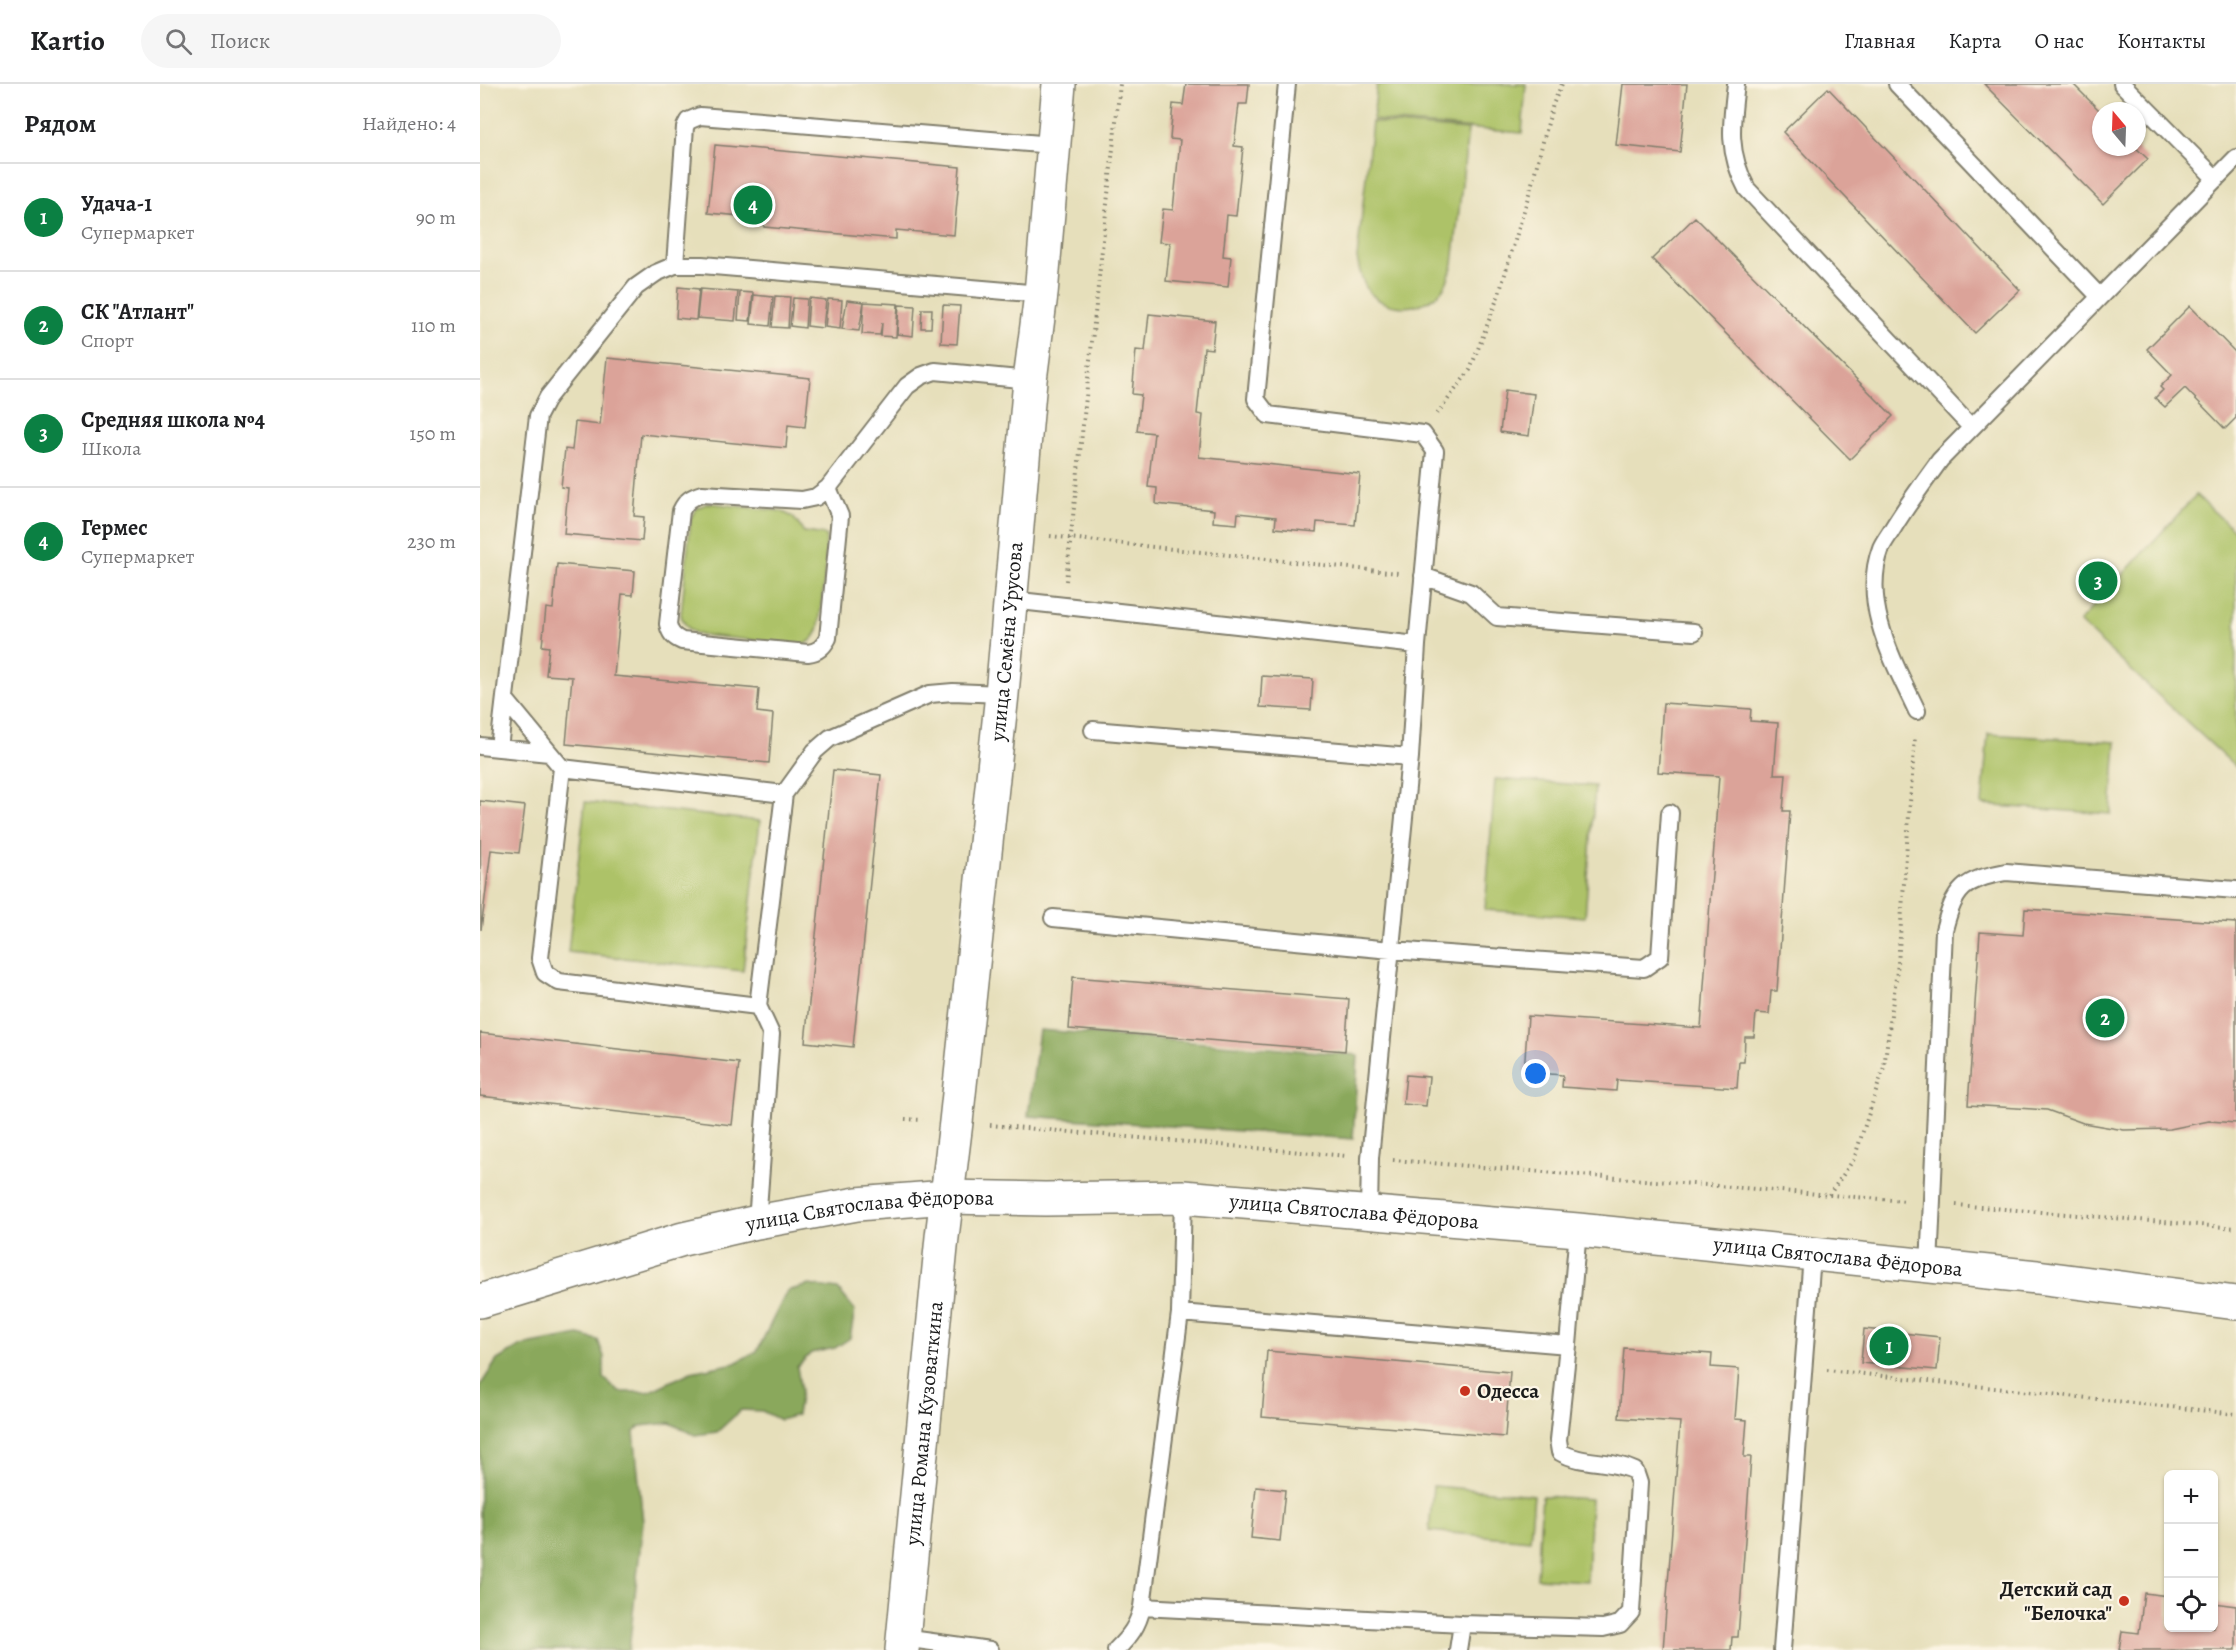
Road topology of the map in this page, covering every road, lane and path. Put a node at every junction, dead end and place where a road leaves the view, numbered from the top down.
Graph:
1 (1059, 84) edge
2 (1120, 84) edge
3 (1287, 84) edge
4 (1562, 84) edge
5 (1736, 84) edge
6 (1897, 84) edge
7 (2121, 84) edge
8 (1053, 145) junction
9 (2236, 158) edge
10 (2216, 179) junction
11 (675, 266) junction
12 (1041, 294) junction
13 (2099, 296) junction
14 (1030, 380) junction
15 (1971, 428) junction
16 (1423, 434) junction
17 (828, 488) junction
18 (1017, 532) junction
19 (1071, 538) junction
20 (1423, 576) junction
21 (1011, 600) junction
22 (1063, 606) junction
23 (1694, 632) dead end
24 (1417, 645) junction
25 (1002, 694) junction
26 (505, 699) junction
27 (1917, 711) joint
28 (1093, 730) dead end
29 (480, 746) edge
30 (499, 748) junction
31 (549, 753) junction
32 (1410, 757) junction
33 (562, 768) junction
34 (784, 794) junction
35 (1671, 813) dead end
36 (2236, 890) edge
37 (1053, 918) dead end
38 (1391, 950) junction
39 (758, 1006) junction
40 (947, 1197) junction
41 (1183, 1197) junction
42 (1930, 1203) junction
43 (1369, 1212) junction
44 (757, 1222) junction
45 (2236, 1227) edge
46 (1578, 1230) junction
47 (1812, 1255) junction
48 (1929, 1267) junction
49 (480, 1301) edge
50 (2236, 1304) edge
51 (1180, 1313) junction
52 (1568, 1345) junction
53 (1802, 1367) junction
54 (2236, 1414) edge
55 (1142, 1607) junction
56 (1462, 1624) junction
57 (903, 1644) edge
58 (990, 1650) edge
59 (1116, 1650) edge
60 (1458, 1650) edge
61 (1782, 1650) edge

1 - 8 street, улица Семёна Урусова
2 - 19 path
3 - 16 lane
4 - 16 path
5 - 15 lane
6 - 13 lane
7 - 10 lane
8 - 11 lane
8 - 12 street, улица Семёна Урусова
9 - 10 lane
10 - 13 lane
11 - 12 lane
11 - 26 lane
12 - 14 street, улица Семёна Урусова
13 - 15 lane
14 - 17 lane
14 - 18 street, улица Семёна Урусова
15 - 27 lane
16 - 20 lane
17 - 17 lane
18 - 19 path
18 - 21 street, улица Семёна Урусова
19 - 20 path
19 - 22 path
20 - 23 lane
20 - 24 lane
21 - 22 lane
21 - 25 street, улица Семёна Урусова
22 - 24 lane
24 - 32 lane
25 - 34 lane
25 - 40 street, улица Семёна Урусова
26 - 30 lane
26 - 31 lane
27 - 42 path
28 - 32 lane
29 - 30 lane
30 - 31 lane
31 - 33 lane
32 - 38 lane
33 - 34 lane
33 - 39 lane
34 - 39 lane
35 - 38 lane
36 - 42 lane
37 - 38 lane
38 - 43 lane
39 - 44 lane
40 - 41 street, улица Святослава Фёдорова
40 - 44 street, улица Святослава Фёдорова
40 - 57 street, улица Романа Кузоваткина
41 - 43 street, улица Святослава Фёдорова
41 - 51 lane
42 - 45 path
42 - 48 lane
43 - 46 street, улица Святослава Фёдорова
44 - 49 street, улица Святослава Фёдорова
46 - 47 street, улица Святослава Фёдорова
46 - 52 lane
47 - 48 street, улица Святослава Фёдорова
47 - 53 lane
48 - 50 street, улица Святослава Фёдорова
51 - 52 lane
51 - 55 lane
52 - 56 lane
53 - 54 path
53 - 61 lane
55 - 56 lane
55 - 59 lane
56 - 60 lane
57 - 58 lane

